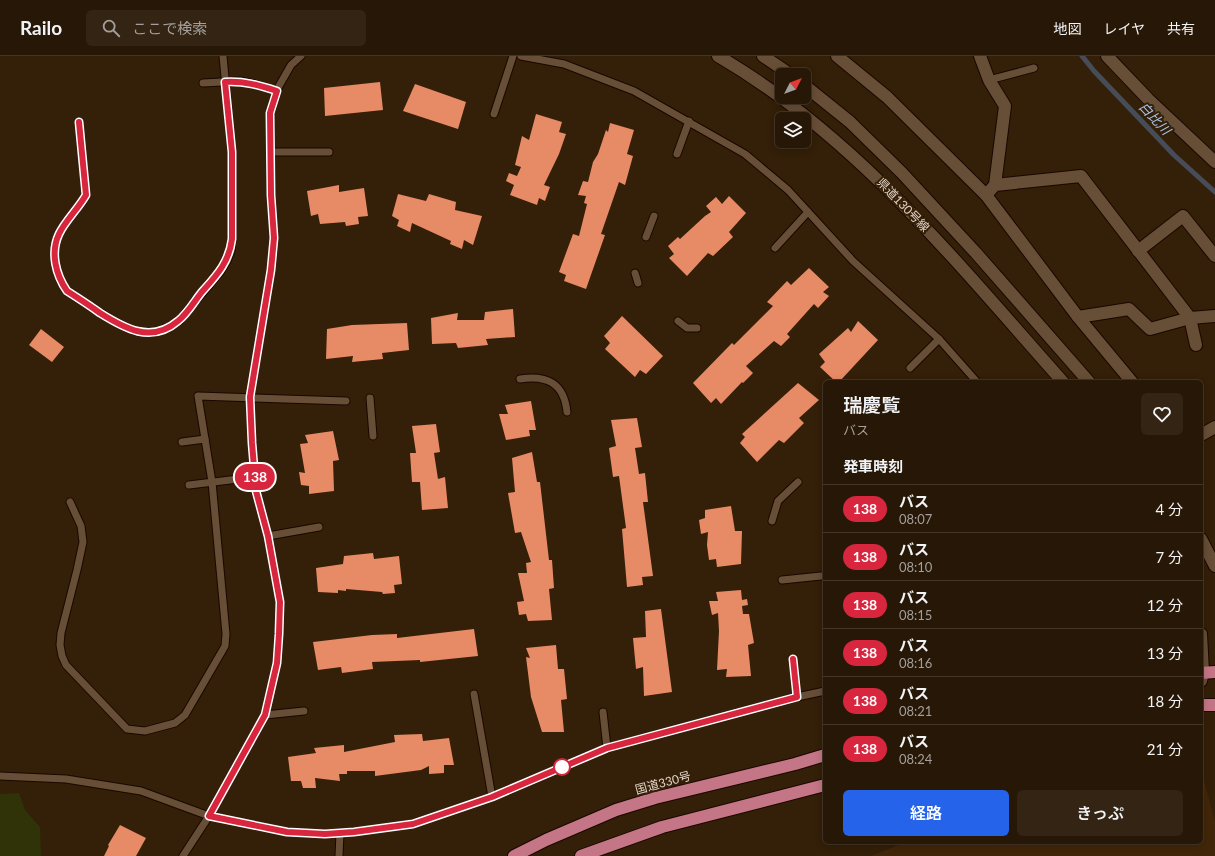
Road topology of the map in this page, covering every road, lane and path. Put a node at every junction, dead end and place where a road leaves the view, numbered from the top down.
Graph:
1 (223, 56) edge
2 (301, 56) edge
3 (513, 56) edge
4 (521, 56) edge
5 (568, 56) edge
6 (718, 56) edge
7 (763, 56) edge
8 (837, 56) edge
9 (980, 56) edge
10 (1107, 56) edge
11 (564, 64) junction
12 (781, 68) edge
13 (1034, 68) dead end
14 (989, 80) junction
15 (225, 82) junction
16 (204, 83) dead end
17 (277, 91) junction
18 (811, 91) edge
19 (494, 114) dead end
20 (689, 121) junction
21 (79, 122) dead end
22 (271, 152) junction
23 (329, 152) dead end
24 (677, 154) dead end
25 (1215, 162) edge
26 (995, 185) junction
27 (986, 195) junction
28 (808, 212) junction
29 (654, 216) dead end
30 (646, 237) dead end
31 (775, 248) dead end
32 (1138, 250) junction
33 (1215, 256) edge
34 (635, 273) dead end
35 (638, 283) dead end
36 (1215, 316) edge
37 (1078, 317) junction
38 (1190, 318) junction
39 (678, 321) dead end
40 (697, 328) dead end
41 (939, 339) junction
42 (1196, 345) dead end
43 (910, 368) dead end
44 (520, 379) dead end
45 (975, 380) edge
46 (1061, 380) edge
47 (1088, 380) edge
48 (1130, 380) edge
49 (250, 397) junction
50 (370, 398) dead end
51 (346, 401) dead end
52 (567, 412) dead end
53 (1215, 427) edge
54 (1203, 434) edge
55 (373, 436) dead end
56 (205, 439) junction
57 (182, 442) dead end
58 (255, 477) junction
59 (212, 482) junction
60 (798, 482) dead end
61 (189, 485) dead end
62 (70, 502) dead end
63 (772, 521) dead end
64 (319, 527) dead end
65 (268, 536) junction
66 (1203, 543) edge
67 (1215, 566) edge
68 (821, 576) dead end
69 (782, 580) dead end
70 (1203, 654) edge
71 (793, 659) dead end
72 (1205, 675) edge
73 (823, 691) edge
74 (474, 694) dead end
75 (797, 697) junction
76 (1203, 705) edge
77 (1215, 705) edge
78 (304, 712) dead end
79 (603, 712) dead end
80 (265, 715) junction
81 (607, 748) junction
82 (823, 756) edge
83 (0, 776) edge
84 (823, 786) edge
85 (492, 797) junction
86 (209, 816) junction
87 (340, 833) junction
88 (183, 856) edge
89 (339, 856) edge
90 (514, 856) edge
91 (581, 856) edge

1 - 15 lane
2 - 17 lane
3 - 19 lane
4 - 11 lane
5 - 11 lane
6 - 46 street, 県道130号線
7 - 12 street
8 - 27 street
9 - 14 street
10 - 25 street
11 - 20 lane
13 - 14 lane
14 - 26 street
15 - 16 lane
15 - 17 lane
15 - 21 lane
17 - 22 lane
18 - 47 street, 県道130号線
20 - 24 lane
20 - 28 lane
22 - 23 lane
22 - 49 lane
26 - 27 street
26 - 32 street
27 - 37 street
28 - 31 lane
28 - 41 lane
29 - 30 lane
32 - 33 street
32 - 38 street
34 - 35 lane
36 - 38 street
37 - 38 street
37 - 48 street
38 - 42 street
39 - 40 lane
41 - 43 lane
41 - 45 lane
44 - 52 lane
49 - 51 lane
49 - 56 lane
49 - 58 lane
50 - 55 lane
53 - 54 street
56 - 57 lane
56 - 59 lane
58 - 59 lane
58 - 65 lane
59 - 61 lane
59 - 62 lane
60 - 63 lane
64 - 65 lane
65 - 80 lane
66 - 67 street
68 - 69 lane
70 - 72 street
71 - 75 lane
73 - 75 lane
74 - 85 lane
75 - 81 lane
76 - 77 highway
78 - 80 lane
79 - 81 lane
80 - 86 lane
81 - 85 lane
82 - 90 highway, 国道330号
83 - 86 lane
84 - 91 highway
85 - 87 lane
86 - 87 lane
86 - 88 lane
87 - 89 lane

